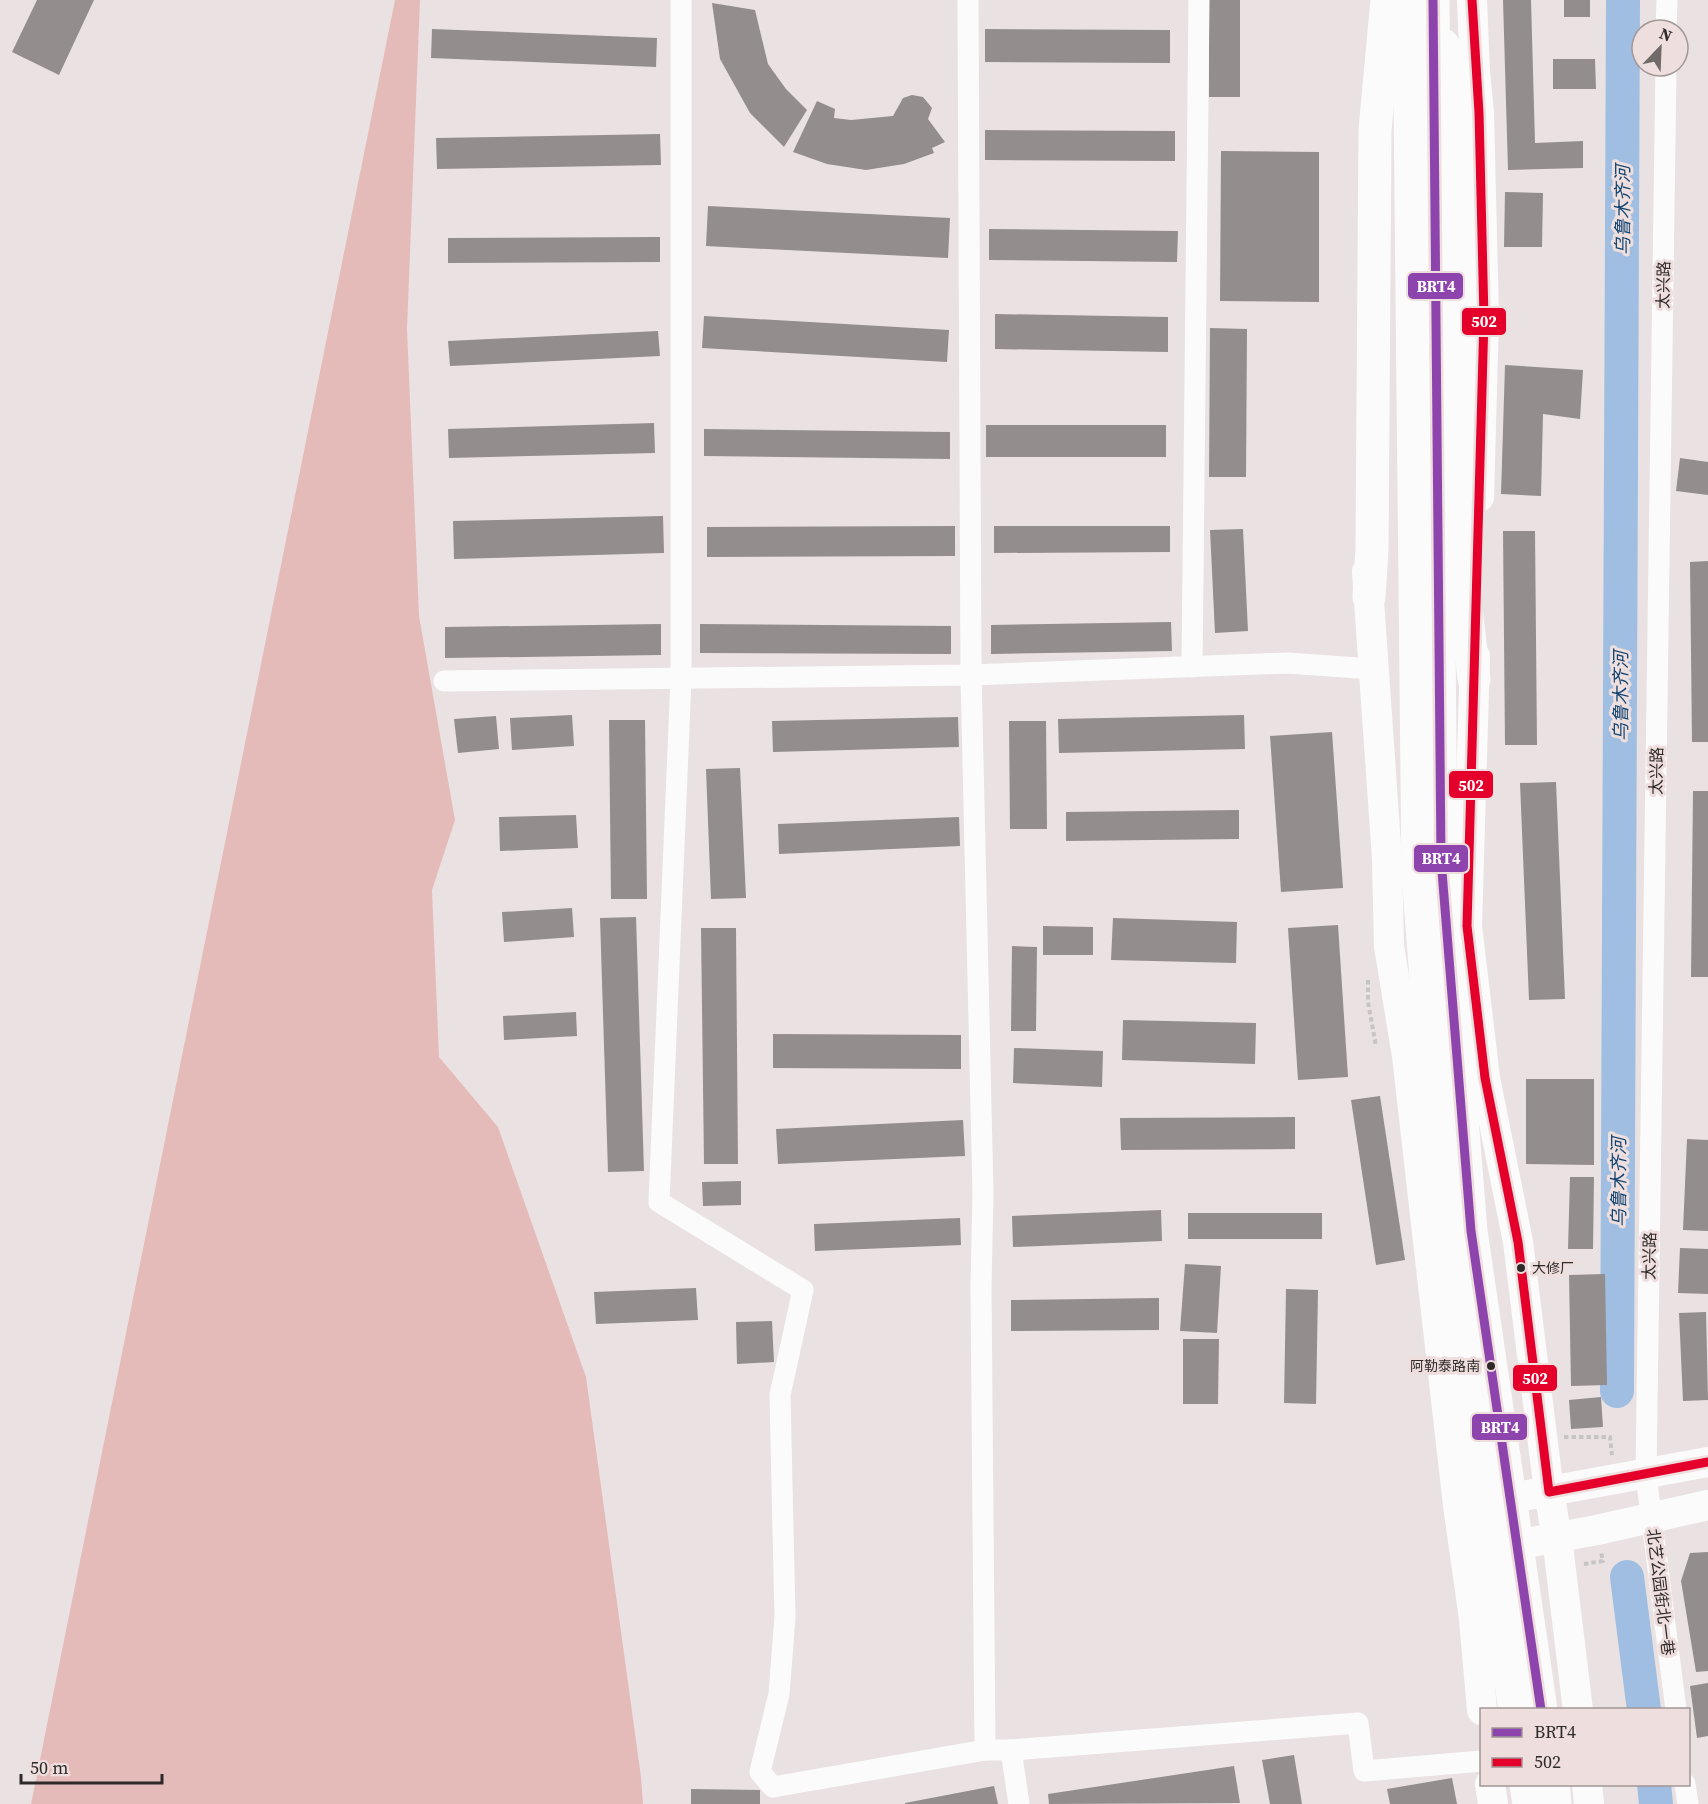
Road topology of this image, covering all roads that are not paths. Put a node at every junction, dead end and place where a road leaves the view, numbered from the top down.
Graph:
1 (681, 0) edge
2 (968, 0) edge
3 (1199, 0) edge
4 (1377, 0) edge
5 (1387, 0) edge
6 (1472, 0) edge
7 (1667, 0) edge
8 (1425, 7) edge
9 (1666, 18) edge
10 (1666, 78) edge
11 (1369, 597) junction
12 (1192, 667) junction
13 (1373, 669) junction
14 (971, 675) junction
15 (681, 679) junction
16 (1474, 679) junction
17 (444, 681) dead end
18 (1708, 1462) edge
19 (1646, 1475) junction
20 (1549, 1492) junction
21 (1458, 1505) junction
22 (1708, 1505) edge
23 (1652, 1517) junction
24 (1557, 1538) junction
25 (1464, 1555) junction
26 (1482, 1708) edge
27 (1515, 1708) edge
28 (1541, 1708) edge
29 (1578, 1708) edge
30 (1676, 1708) edge
31 (985, 1750) junction
32 (1011, 1750) junction
33 (1480, 1761) edge
34 (1490, 1786) edge
35 (1526, 1786) edge
36 (1552, 1786) edge
37 (1587, 1786) edge
38 (1685, 1786) edge
39 (1019, 1804) edge
40 (1493, 1804) edge
41 (1529, 1804) edge
42 (1555, 1804) edge
43 (1589, 1804) edge
44 (1688, 1804) edge

1 - 15 street
2 - 14 street
3 - 12 street
4 - 11 main road
5 - 11 highway
6 - 16 main road
7 - 9 street
8 - 16 highway
8 - 27 highway
8 - 28 highway
10 - 19 street, 太兴路
11 - 13 main road
12 - 13 street
12 - 14 street
13 - 21 main road
14 - 15 street
14 - 31 street
15 - 17 street
15 - 31 street
16 - 20 main road
18 - 19 main road
19 - 20 main road
19 - 23 street, 北艺公园街北一巷
20 - 21 main road
20 - 24 main road
21 - 25 main road
22 - 23 main road
23 - 24 main road
23 - 30 street, 北艺公园街北一巷
24 - 25 main road
24 - 29 main road
25 - 26 main road
31 - 32 street
32 - 33 street
32 - 39 street
34 - 40 main road
35 - 41 highway
36 - 42 highway
37 - 43 main road
38 - 44 street

